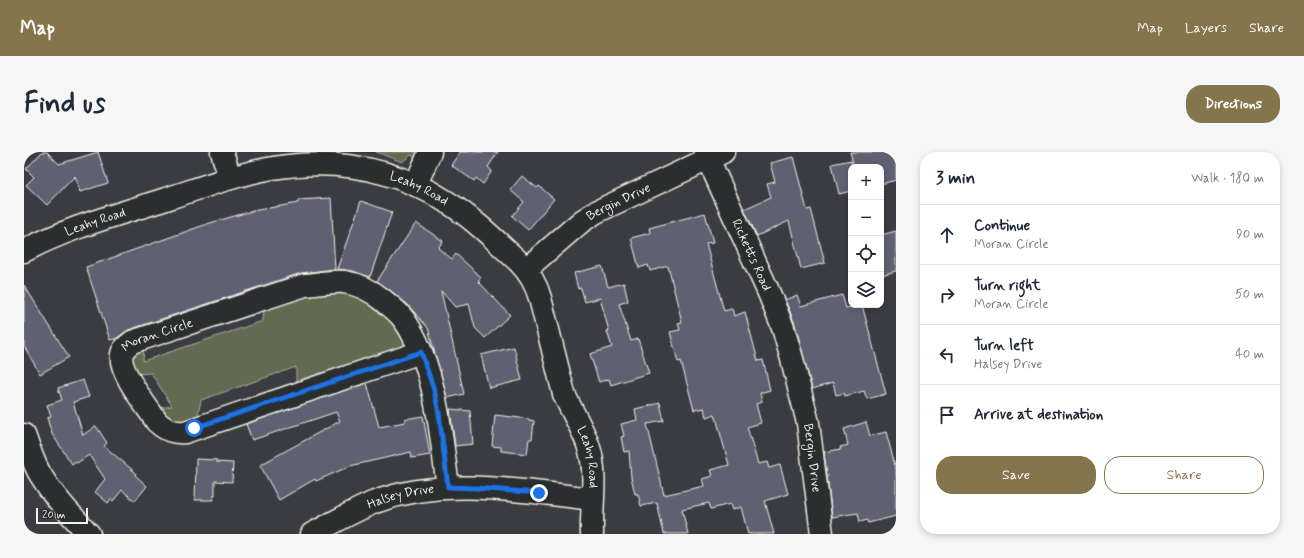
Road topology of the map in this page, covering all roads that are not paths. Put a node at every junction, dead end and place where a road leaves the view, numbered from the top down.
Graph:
1 (222, 152) edge
2 (430, 152) edge
3 (712, 154) edge
4 (357, 159) edge
5 (230, 178) junction
6 (416, 184) junction
7 (24, 251) edge
8 (526, 269) junction
9 (421, 352) junction
10 (792, 359) joint
11 (24, 434) edge
12 (448, 487) junction
13 (592, 499) junction
14 (348, 525) edge
15 (89, 534) edge
16 (312, 534) edge
17 (592, 534) edge
18 (822, 534) edge

1 - 5 street
2 - 6 street
3 - 8 street, Bergin Drive
3 - 10 street, Ricketts Road
4 - 5 street, Leahy Road
4 - 6 street, Leahy Road
5 - 7 street, Leahy Road
6 - 8 street, Leahy Road
8 - 13 street, Leahy Road
9 - 9 street, Moran Circle
9 - 12 street, Moran Circle
10 - 18 street, Bergin Drive
11 - 15 street
12 - 13 street, Halsey Drive
12 - 14 street, Halsey Drive
13 - 17 street, Leahy Road
14 - 16 street, Halsey Drive

